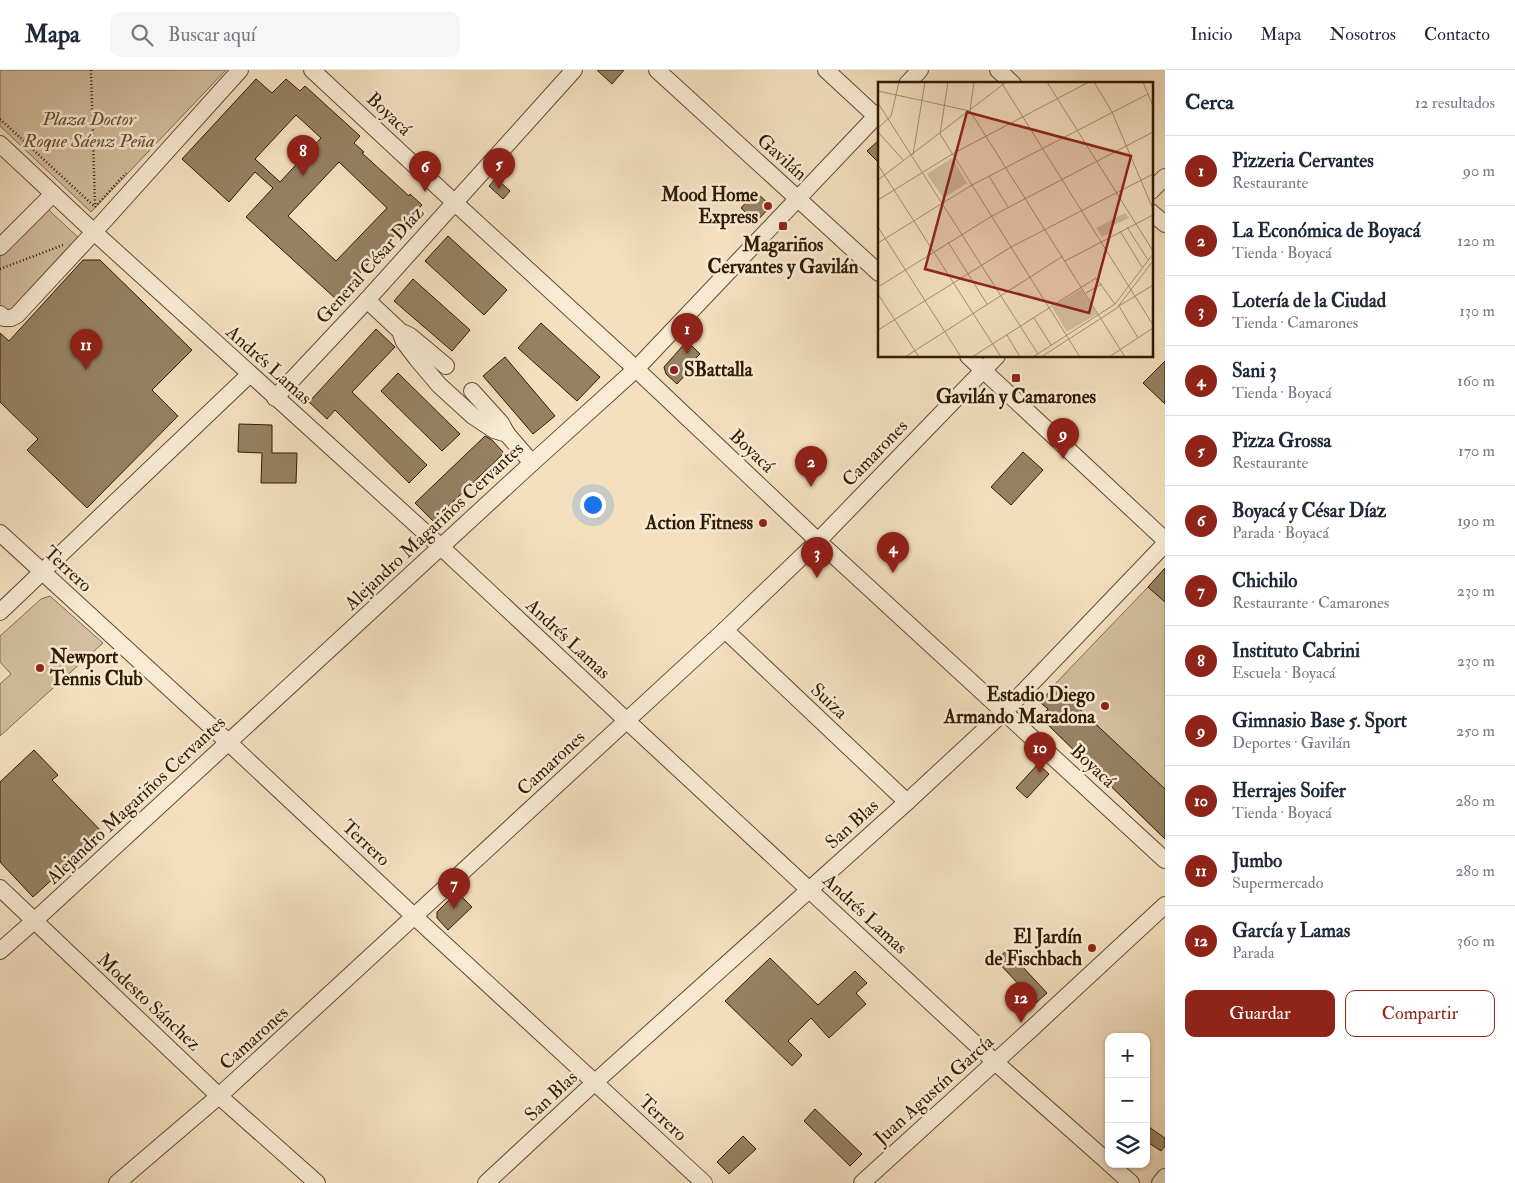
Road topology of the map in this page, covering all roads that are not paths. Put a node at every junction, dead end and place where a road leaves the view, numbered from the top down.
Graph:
1 (240, 70) edge
2 (312, 70) edge
3 (574, 70) edge
4 (657, 70) edge
5 (826, 70) edge
6 (920, 70) edge
7 (998, 70) edge
8 (909, 82) edge
9 (1011, 82) edge
10 (878, 116) edge
11 (0, 144) edge
12 (1165, 177) edge
13 (1152, 190) edge
14 (53, 194) junction
15 (797, 198) junction
16 (454, 202) junction
17 (1152, 213) edge
18 (1165, 224) edge
19 (94, 232) junction
20 (0, 247) edge
21 (878, 272) edge
22 (366, 300) junction
23 (2, 316) edge
24 (400, 331) junction
25 (970, 358) edge
26 (995, 358) edge
27 (446, 366) dead end
28 (636, 368) junction
29 (983, 370) junction
30 (250, 374) junction
31 (472, 391) dead end
32 (275, 398) junction
33 (507, 434) junction
34 (532, 463) junction
35 (0, 533) edge
36 (818, 541) junction
37 (1165, 542) edge
38 (441, 547) junction
39 (42, 573) junction
40 (0, 612) edge
41 (725, 630) junction
42 (1005, 711) junction
43 (626, 720) junction
44 (228, 742) junction
45 (907, 802) junction
46 (1165, 860) edge
47 (0, 888) edge
48 (809, 889) junction
49 (1165, 904) edge
50 (415, 917) junction
51 (34, 921) junction
52 (0, 951) edge
53 (995, 1062) junction
54 (594, 1083) junction
55 (220, 1096) junction
56 (1105, 1160) edge
57 (1114, 1168) edge
58 (1165, 1177) edge
59 (117, 1183) edge
60 (318, 1183) edge
61 (486, 1183) edge
62 (704, 1183) edge
63 (862, 1183) edge
64 (1131, 1183) edge
65 (1160, 1183) edge

1 - 19 street
2 - 16 street, Boyacá
3 - 16 street, General César Díaz
4 - 15 street, Gavilán
5 - 10 street
6 - 8 street
7 - 9 street
10 - 15 street, Alejandro Magariños Cervantes
11 - 14 street, Andrés Lamas
12 - 13 street
14 - 19 street, Andrés Lamas
14 - 20 street
15 - 21 street, Gavilán
15 - 28 street, Alejandro Magariños Cervantes
16 - 22 street, General César Díaz
16 - 28 street, Boyacá
17 - 18 street
19 - 23 street
19 - 30 street, Andrés Lamas
22 - 24 street
22 - 32 street, General César Díaz
24 - 27 street
24 - 33 street
25 - 29 street
26 - 29 street, Camarones
28 - 34 street, Alejandro Magariños Cervantes
28 - 36 street, Boyacá
29 - 36 street, Camarones
29 - 37 street
30 - 32 street, Andrés Lamas
30 - 39 street
31 - 33 street
32 - 38 street, Andrés Lamas
33 - 34 street
34 - 38 street, Alejandro Magariños Cervantes
35 - 39 street, Terrero
36 - 41 street, Camarones
36 - 42 street, Boyacá
37 - 42 street, San Blas
38 - 43 street, Andrés Lamas
38 - 44 street, Alejandro Magariños Cervantes
39 - 40 street
39 - 44 street, Terrero
41 - 43 street, Camarones
41 - 45 street, Suiza
42 - 45 street, San Blas
42 - 46 street, Boyacá
43 - 48 street, Andrés Lamas
43 - 50 street, Camarones
44 - 50 street, Terrero
44 - 51 street, Alejandro Magariños Cervantes
45 - 48 street, San Blas
47 - 51 street, Modesto Sánchez
48 - 53 street, Andrés Lamas
48 - 54 street, San Blas
49 - 53 street, Juan Agustín García
50 - 54 street, Terrero
50 - 55 street, Camarones
51 - 52 street, Alejandro Magariños Cervantes
51 - 55 street, Modesto Sánchez
53 - 56 street, Andrés Lamas
53 - 63 street, Juan Agustín García
54 - 61 street, San Blas
54 - 62 street, Terrero
55 - 59 street, Camarones
55 - 60 street, Modesto Sánchez
57 - 64 street, Andrés Lamas
58 - 65 street

